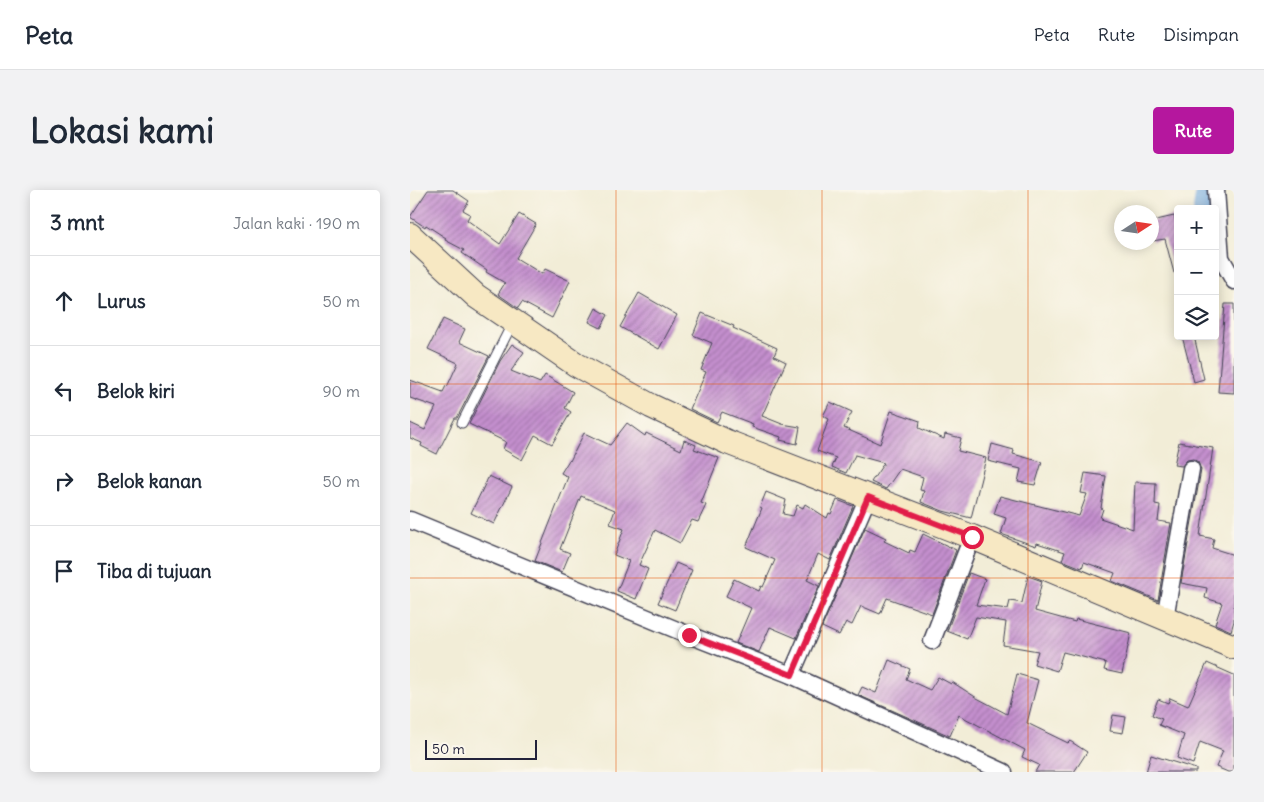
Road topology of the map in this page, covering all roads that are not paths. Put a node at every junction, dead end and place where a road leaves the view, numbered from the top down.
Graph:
1 (1216, 190) edge
2 (410, 235) edge
3 (1234, 281) edge
4 (513, 321) junction
5 (462, 423) dead end
6 (1191, 469) dead end
7 (868, 497) junction
8 (410, 520) edge
9 (972, 537) junction
10 (1165, 618) junction
11 (932, 641) dead end
12 (1234, 647) edge
13 (792, 675) junction
14 (1004, 772) edge

1 - 3 street
2 - 4 main road
4 - 5 lane
4 - 7 main road
6 - 10 street
7 - 9 main road
7 - 13 street
8 - 13 street
9 - 10 main road
9 - 11 street
10 - 12 main road
13 - 14 street

